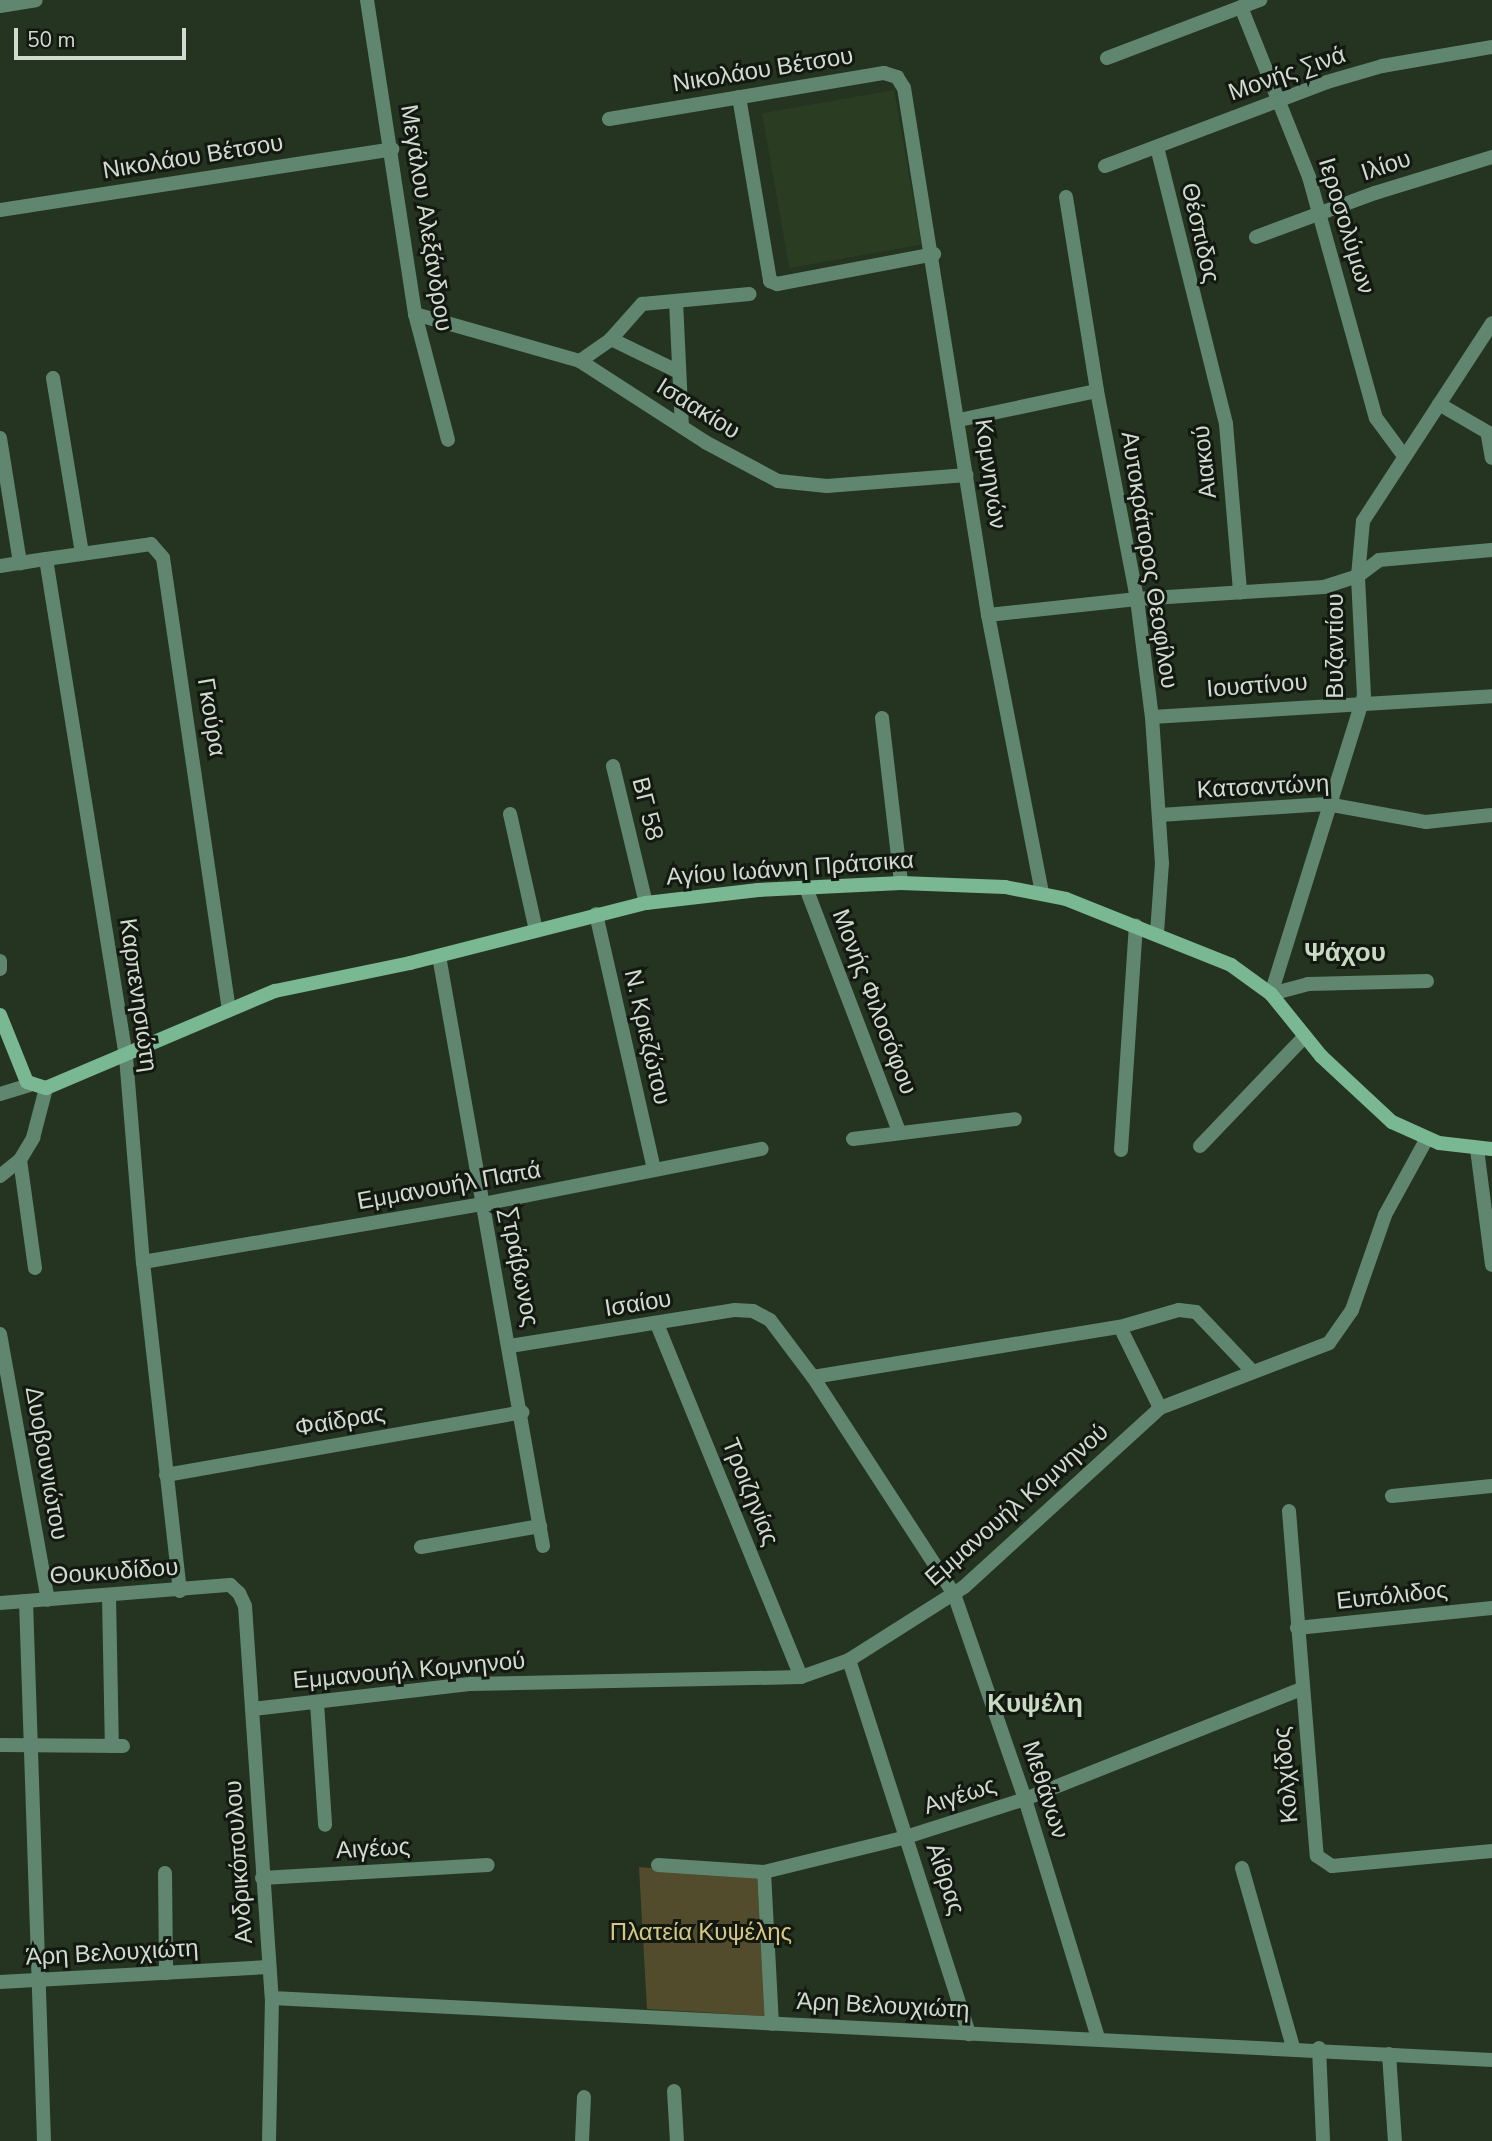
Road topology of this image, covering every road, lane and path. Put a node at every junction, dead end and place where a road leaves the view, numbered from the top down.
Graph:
1 (36, 0) edge
2 (367, 0) edge
3 (1260, 0) edge
4 (0, 6) edge
5 (1241, 7) junction
6 (1492, 47) edge
7 (1107, 58) dead end
8 (884, 73) joint
9 (739, 97) junction
10 (1279, 98) junction
11 (609, 118) dead end
12 (1157, 147) junction
13 (392, 149) junction
14 (1492, 158) edge
15 (1105, 166) dead end
16 (1066, 197) dead end
17 (0, 210) edge
18 (1321, 212) junction
19 (1256, 237) dead end
20 (934, 254) junction
21 (750, 294) dead end
22 (676, 301) junction
23 (415, 314) junction
24 (1492, 323) edge
25 (1199, 330) joint
26 (611, 339) junction
27 (580, 361) junction
28 (677, 371) junction
29 (53, 379) dead end
30 (1097, 391) junction
31 (1439, 404) junction
32 (959, 420) junction
33 (682, 427) junction
34 (1490, 435) edge
35 (0, 438) edge
36 (448, 440) dead end
37 (1404, 456) junction
38 (1492, 458) edge
39 (967, 475) junction
40 (1492, 550) edge
41 (82, 554) junction
42 (46, 559) junction
43 (20, 563) junction
44 (0, 566) edge
45 (1358, 576) junction
46 (1240, 592) junction
47 (1137, 599) junction
48 (988, 615) junction
49 (1492, 695) edge
50 (1363, 701) junction
51 (1152, 717) junction
52 (881, 718) dead end
53 (613, 766) dead end
54 (1328, 804) junction
55 (510, 814) dead end
56 (1160, 815) junction
57 (1492, 815) edge
58 (901, 883) junction
59 (806, 888) junction
60 (1042, 893) junction
61 (646, 903) junction
62 (596, 915) junction
63 (1136, 925) junction
64 (536, 930) junction
65 (1157, 932) junction
66 (439, 956) junction
67 (0, 961) edge
68 (0, 970) edge
69 (1427, 981) dead end
70 (1271, 993) junction
71 (229, 1008) junction
72 (0, 1015) edge
73 (1304, 1037) junction
74 (126, 1057) junction
75 (29, 1085) junction
76 (46, 1088) junction
77 (0, 1094) edge
78 (1015, 1119) dead end
79 (900, 1132) junction
80 (853, 1139) dead end
81 (1426, 1140) junction
82 (1200, 1146) dead end
83 (762, 1149) dead end
84 (1485, 1149) edge
85 (1121, 1150) dead end
86 (20, 1160) junction
87 (654, 1169) junction
88 (0, 1176) edge
89 (483, 1204) junction
90 (143, 1262) junction
91 (1492, 1265) edge
92 (35, 1268) dead end
93 (770, 1320) joint
94 (657, 1325) junction
95 (1120, 1327) junction
96 (0, 1334) edge
97 (510, 1346) junction
98 (1252, 1371) junction
99 (813, 1377) junction
100 (1160, 1408) junction
101 (522, 1412) junction
102 (166, 1475) junction
103 (1492, 1486) edge
104 (1392, 1496) dead end
105 (1289, 1511) dead end
106 (540, 1526) junction
107 (543, 1546) dead end
108 (421, 1547) dead end
109 (230, 1585) joint
110 (180, 1591) junction
111 (954, 1594) junction
112 (109, 1596) junction
113 (48, 1600) junction
114 (26, 1601) junction
115 (0, 1603) edge
116 (1492, 1608) edge
117 (1297, 1628) junction
118 (849, 1660) junction
119 (801, 1677) junction
120 (1302, 1689) junction
121 (317, 1703) junction
122 (253, 1709) junction
123 (0, 1745) edge
124 (29, 1745) junction
125 (1026, 1799) junction
126 (325, 1825) dead end
127 (906, 1837) junction
128 (1492, 1851) edge
129 (488, 1865) dead end
130 (658, 1865) dead end
131 (1242, 1868) dead end
132 (764, 1872) junction
133 (165, 1873) dead end
134 (262, 1878) junction
135 (269, 1967) junction
136 (166, 1973) junction
137 (37, 1979) junction
138 (0, 1982) edge
139 (272, 1998) junction
140 (772, 2024) junction
141 (969, 2034) junction
142 (1098, 2038) junction
143 (1293, 2047) junction
144 (1319, 2048) junction
145 (1389, 2054) junction
146 (1492, 2060) edge
147 (674, 2091) dead end
148 (584, 2097) dead end
149 (44, 2141) edge
150 (269, 2141) edge
151 (582, 2141) edge
152 (677, 2141) edge
153 (1323, 2141) edge
154 (1395, 2141) edge

1 - 4 street
2 - 13 street, Μεγάλου Αλεξάνδρου
3 - 5 street
5 - 7 street
5 - 10 street, Ιεροσολύμων
6 - 10 street, Μονής Σινά
8 - 9 street, Νικολάου Βέτσου
8 - 20 street, Κομνηνών
9 - 11 street, Νικολάου Βέτσου
9 - 20 street
10 - 12 street, Μονής Σινά
10 - 18 street, Ιεροσολύμων
12 - 15 street, Μονής Σινά
12 - 25 street, Θέσπιδος
13 - 17 street, Νικολάου Βέτσου
13 - 23 street, Μεγάλου Αλεξάνδρου
14 - 18 street, Ιλίου
16 - 30 street, Αυτοκράτορος Θεοφίλου
18 - 19 street, Ιλίου
18 - 37 street, Ιεροσολύμων
20 - 32 street, Κομνηνών
21 - 22 street
22 - 26 street
22 - 28 street
23 - 27 street, Ισαακίου
23 - 36 street, Μεγάλου Αλεξάνδρου
24 - 31 street, Βυζαντίου
25 - 46 street, Αιακού
26 - 27 street
26 - 28 street
27 - 33 street, Ισαακίου
28 - 33 street
29 - 41 street
30 - 32 street
30 - 47 street, Αυτοκράτορος Θεοφίλου
31 - 34 street
31 - 37 street, Βυζαντίου
32 - 39 street, Κομνηνών
33 - 39 street, Ισαακίου
34 - 38 street
35 - 43 street
37 - 45 street, Βυζαντίου
39 - 48 street, Κομνηνών
40 - 45 street
41 - 42 street, Γκούρα
41 - 71 street, Γκούρα
42 - 43 street
42 - 74 street, Καρπενησιώτη
43 - 44 street
45 - 46 street
45 - 50 street, Βυζαντίου
46 - 47 street
47 - 48 street
47 - 51 street, Αυτοκράτορος Θεοφίλου
48 - 60 street, Κομνηνών
49 - 50 street, Ιουστίνου
50 - 51 street, Ιουστίνου
50 - 54 street, Βυζαντίου
51 - 56 street, Αυτοκράτορος Θεοφίλου
52 - 58 street
53 - 61 street, ΒΓ 58
54 - 56 street, Κατσαντώνη
54 - 57 street, Κατσαντώνη
54 - 70 street, Βυζαντίου
55 - 64 street
56 - 65 street, Αυτοκράτορος Θεοφίλου
58 - 59 main road, Αγίου Ιωάννη Πράτσικα
58 - 60 main road, Αγίου Ιωάννη Πράτσικα
59 - 61 main road, Αγίου Ιωάννη Πράτσικα
59 - 79 street, Μονής Φιλοσόφου
60 - 63 main road, Αγίου Ιωάννη Πράτσικα
61 - 62 main road, Αγίου Ιωάννη Πράτσικα
62 - 64 main road, Αγίου Ιωάννη Πράτσικα
62 - 87 street, Ν. Κριεζώτου
63 - 65 main road, Αγίου Ιωάννη Πράτσικα
63 - 85 street
64 - 66 main road, Αγίου Ιωάννη Πράτσικα
65 - 70 main road, Αγίου Ιωάννη Πράτσικα
66 - 71 main road, Αγίου Ιωάννη Πράτσικα
66 - 89 street, Στράβωνος
67 - 68 street
69 - 70 street
70 - 73 main road, Αγίου Ιωάννη Πράτσικα
71 - 74 main road, Αγίου Ιωάννη Πράτσικα
72 - 75 main road
73 - 81 main road, Αγίου Ιωάννη Πράτσικα
73 - 82 street
74 - 76 main road, Αγίου Ιωάννη Πράτσικα
74 - 90 street, Καρπενησιώτη
75 - 76 main road
75 - 77 street
76 - 86 street
78 - 79 street
79 - 80 street
81 - 84 main road, Αγίου Ιωάννη Πράτσικα
81 - 98 street, Εμμανουήλ Κομνηνού
83 - 87 street, Εμμανουήλ Παπά
84 - 91 street
86 - 88 street
86 - 92 street
87 - 89 street, Εμμανουήλ Παπά
89 - 90 street, Εμμανουήλ Παπά
89 - 97 street, Στράβωνος
90 - 102 street, Καρπενησιώτη
93 - 94 street, Ισαίου
93 - 99 street, Μεθάνων
94 - 97 street, Ισαίου
94 - 119 street, Τροιζηνίας
95 - 98 street
95 - 99 street
95 - 100 street
96 - 113 street, Δυοβουνιώτου
97 - 101 street, Στράβωνος
98 - 100 street, Εμμανουήλ Κομνηνού
99 - 111 street, Μεθάνων
100 - 111 street, Εμμανουήλ Κομνηνού
101 - 102 street, Φαίδρας
101 - 106 street, Στράβωνος
102 - 110 street, Καρπενησιώτη
103 - 104 street
105 - 117 street, Κολχίδος
106 - 107 street, Στράβωνος
106 - 108 street
109 - 110 street, Θουκυδίδου
109 - 122 street, Ανδρικόπουλου
110 - 112 street, Θουκυδίδου
111 - 118 street, Εμμανουήλ Κομνηνού
111 - 125 street, Μεθάνων
112 - 113 street, Θουκυδίδου
112 - 124 street
113 - 114 street, Θουκυδίδου
114 - 115 street, Θουκυδίδου
114 - 124 street
116 - 117 street, Ευπόλιδος
117 - 120 street, Κολχίδος
118 - 119 street, Εμμανουήλ Κομνηνού
118 - 127 street, Αίθρας
119 - 121 street, Εμμανουήλ Κομνηνού
120 - 125 street, Αιγέως
120 - 128 street, Κολχίδος
121 - 122 street, Εμμανουήλ Κομνηνού
121 - 126 street
122 - 134 street, Ανδρικόπουλου
123 - 124 street
124 - 137 street
125 - 127 street, Αιγέως
125 - 142 street, Μεθάνων
127 - 132 street, Αιγέως
127 - 141 street, Αίθρας
129 - 134 street, Αιγέως
130 - 132 street, Αιγέως
131 - 143 street
132 - 140 street
133 - 136 street
134 - 135 street, Ανδρικόπουλου
135 - 136 street, Άρη Βελουχιώτη
135 - 139 street, Ανδρικόπουλου
136 - 137 street, Άρη Βελουχιώτη
137 - 138 street, Άρη Βελουχιώτη
137 - 149 street
139 - 140 street, Άρη Βελουχιώτη
139 - 150 street, Ανδρικόπουλου
140 - 141 street, Άρη Βελουχιώτη
141 - 142 street, Άρη Βελουχιώτη
142 - 143 street, Άρη Βελουχιώτη
143 - 144 street, Άρη Βελουχιώτη
144 - 145 street, Άρη Βελουχιώτη
144 - 153 street
145 - 146 street, Άρη Βελουχιώτη
145 - 154 street
147 - 152 street
148 - 151 street

